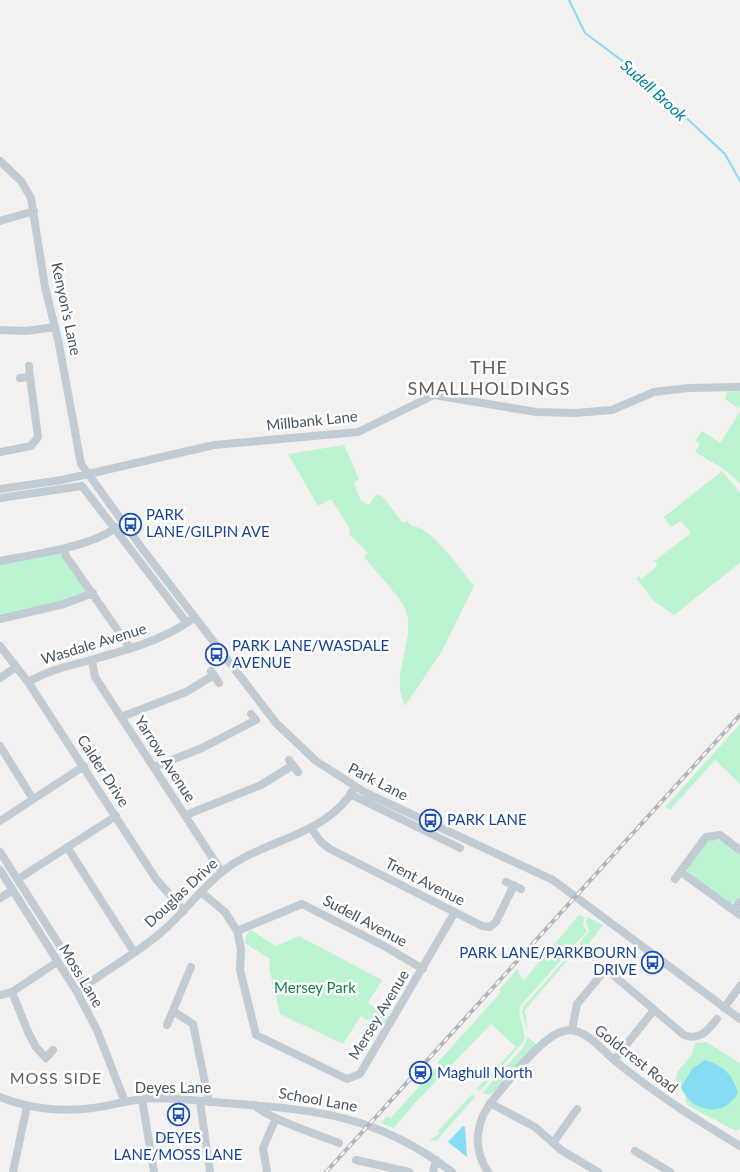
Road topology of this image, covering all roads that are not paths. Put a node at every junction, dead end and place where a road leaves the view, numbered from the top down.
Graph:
1 (0, 160) edge
2 (34, 211) junction
3 (0, 221) edge
4 (55, 327) junction
5 (0, 330) edge
6 (29, 366) dead end
7 (30, 377) junction
8 (20, 378) dead end
9 (740, 387) edge
10 (0, 452) edge
11 (86, 473) junction
12 (0, 489) edge
13 (23, 491) junction
14 (0, 498) edge
15 (116, 527) junction
16 (64, 549) junction
17 (0, 560) edge
18 (93, 593) junction
19 (195, 617) junction
20 (0, 619) edge
21 (187, 622) junction
22 (0, 646) edge
23 (130, 648) junction
24 (92, 660) junction
25 (16, 667) junction
26 (0, 678) edge
27 (28, 682) junction
28 (219, 683) dead end
29 (122, 717) junction
30 (256, 720) dead end
31 (0, 746) edge
32 (84, 766) junction
33 (293, 766) dead end
34 (154, 767) junction
35 (355, 787) junction
36 (350, 794) junction
37 (32, 799) junction
38 (186, 815) junction
39 (116, 816) junction
40 (0, 821) edge
41 (311, 828) junction
42 (448, 842) junction
43 (67, 847) junction
44 (460, 848) dead end
45 (740, 850) edge
46 (444, 851) dead end
47 (0, 852) edge
48 (0, 870) edge
49 (221, 871) junction
50 (680, 872) junction
51 (675, 878) dead end
52 (18, 879) junction
53 (522, 889) dead end
54 (13, 890) junction
55 (201, 892) junction
56 (0, 898) edge
57 (740, 902) edge
58 (184, 910) junction
59 (455, 912) junction
60 (737, 912) edge
61 (237, 931) junction
62 (134, 952) junction
63 (56, 962) junction
64 (191, 967) dead end
65 (423, 969) junction
66 (85, 985) junction
67 (740, 986) edge
68 (12, 992) junction
69 (77, 992) junction
70 (0, 995) edge
71 (724, 1008) junction
72 (654, 1010) junction
73 (173, 1011) junction
74 (717, 1019) dead end
75 (740, 1019) edge
76 (167, 1025) dead end
77 (572, 1030) junction
78 (53, 1050) dead end
79 (614, 1060) junction
80 (0, 1097) edge
81 (142, 1099) junction
82 (125, 1102) junction
83 (200, 1102) junction
84 (209, 1102) junction
85 (490, 1103) junction
86 (255, 1105) junction
87 (28, 1106) junction
88 (578, 1109) dead end
89 (276, 1118) junction
90 (339, 1143) dead end
91 (553, 1143) junction
92 (740, 1146) edge
93 (635, 1151) dead end
94 (151, 1156) junction
95 (141, 1157) dead end
96 (356, 1160) dead end
97 (436, 1160) junction
98 (655, 1168) edge
99 (14, 1172) edge
100 (154, 1172) edge
101 (210, 1172) edge
102 (267, 1172) edge
103 (410, 1172) edge
104 (433, 1172) edge
105 (452, 1172) edge
106 (488, 1172) edge
107 (598, 1172) edge
108 (670, 1172) edge

1 - 2 street, Kenyon's Lane
2 - 3 street
2 - 4 street, Kenyon's Lane
4 - 5 street
4 - 11 street, Kenyon's Lane
6 - 7 street
7 - 8 street
7 - 10 street
9 - 11 street, Millbank Lane
11 - 13 street, Millbank Lane
11 - 19 street, Park Lane
12 - 13 street
13 - 14 street
13 - 15 street
15 - 16 street
15 - 21 street
16 - 17 street
16 - 18 street
18 - 20 street
18 - 23 street
19 - 21 street, Wasdale Avenue
19 - 35 street, Park Lane
21 - 23 street, Wasdale Avenue
22 - 25 street, Calder Drive
23 - 24 street, Wasdale Avenue
24 - 27 street, Wasdale Avenue
24 - 29 street, Yarrow Avenue
25 - 26 street
25 - 27 street, Calder Drive
27 - 32 street, Calder Drive
28 - 29 street
29 - 34 street, Yarrow Avenue
30 - 34 street
31 - 37 street
32 - 37 street
32 - 39 street, Calder Drive
33 - 38 street
34 - 38 street, Yarrow Avenue
35 - 36 street, Douglas Drive
35 - 71 street, Park Lane
36 - 41 street, Douglas Drive
36 - 42 street, Park Lane
37 - 40 street
38 - 49 street, Yarrow Avenue
39 - 43 street
39 - 58 street, Calder Drive
41 - 49 street, Douglas Drive
41 - 59 street, Trent Avenue
42 - 44 street, Park Lane
42 - 46 street
43 - 52 street
43 - 62 street
45 - 50 street
47 - 52 street
48 - 54 street, Moss Lane
49 - 55 street, Douglas Drive
50 - 51 street
50 - 60 street
52 - 66 street
53 - 59 street, Trent Avenue
54 - 56 street
54 - 63 street, Moss Lane
55 - 58 street, Douglas Drive
55 - 61 street, Mersey Avenue
57 - 60 street
58 - 62 street, Douglas Drive
59 - 65 street, Mersey Avenue
61 - 65 street, Sudell Avenue
61 - 65 street, Mersey Avenue
62 - 66 street, Douglas Drive
63 - 68 street
63 - 69 street, Moss Lane
64 - 73 street
66 - 69 street, Douglas Drive
67 - 71 street
68 - 70 street
68 - 78 street
69 - 82 street, Moss Lane
71 - 75 street, Park Lane
72 - 74 street
72 - 77 street
72 - 79 street
73 - 76 street
73 - 84 street
77 - 79 street, Goldcrest Road
77 - 85 street, Goldcrest Road
79 - 92 street, Goldcrest Road
80 - 87 street, Deyes Lane
81 - 82 street, Deyes Lane
81 - 83 street, Deyes Lane
81 - 94 street
82 - 87 street, Deyes Lane
83 - 84 street, Deyes Lane
83 - 101 street
84 - 86 street, Deyes Lane
85 - 91 street
85 - 106 street, Goldcrest Road
86 - 89 street, Deyes Lane
86 - 97 street, School Lane
87 - 99 street
88 - 91 street
89 - 90 street, Deyes Lane
89 - 102 street
91 - 107 street
93 - 98 street
94 - 95 street
94 - 100 street
96 - 103 street
97 - 104 street
97 - 105 street, School Lane
98 - 108 street

